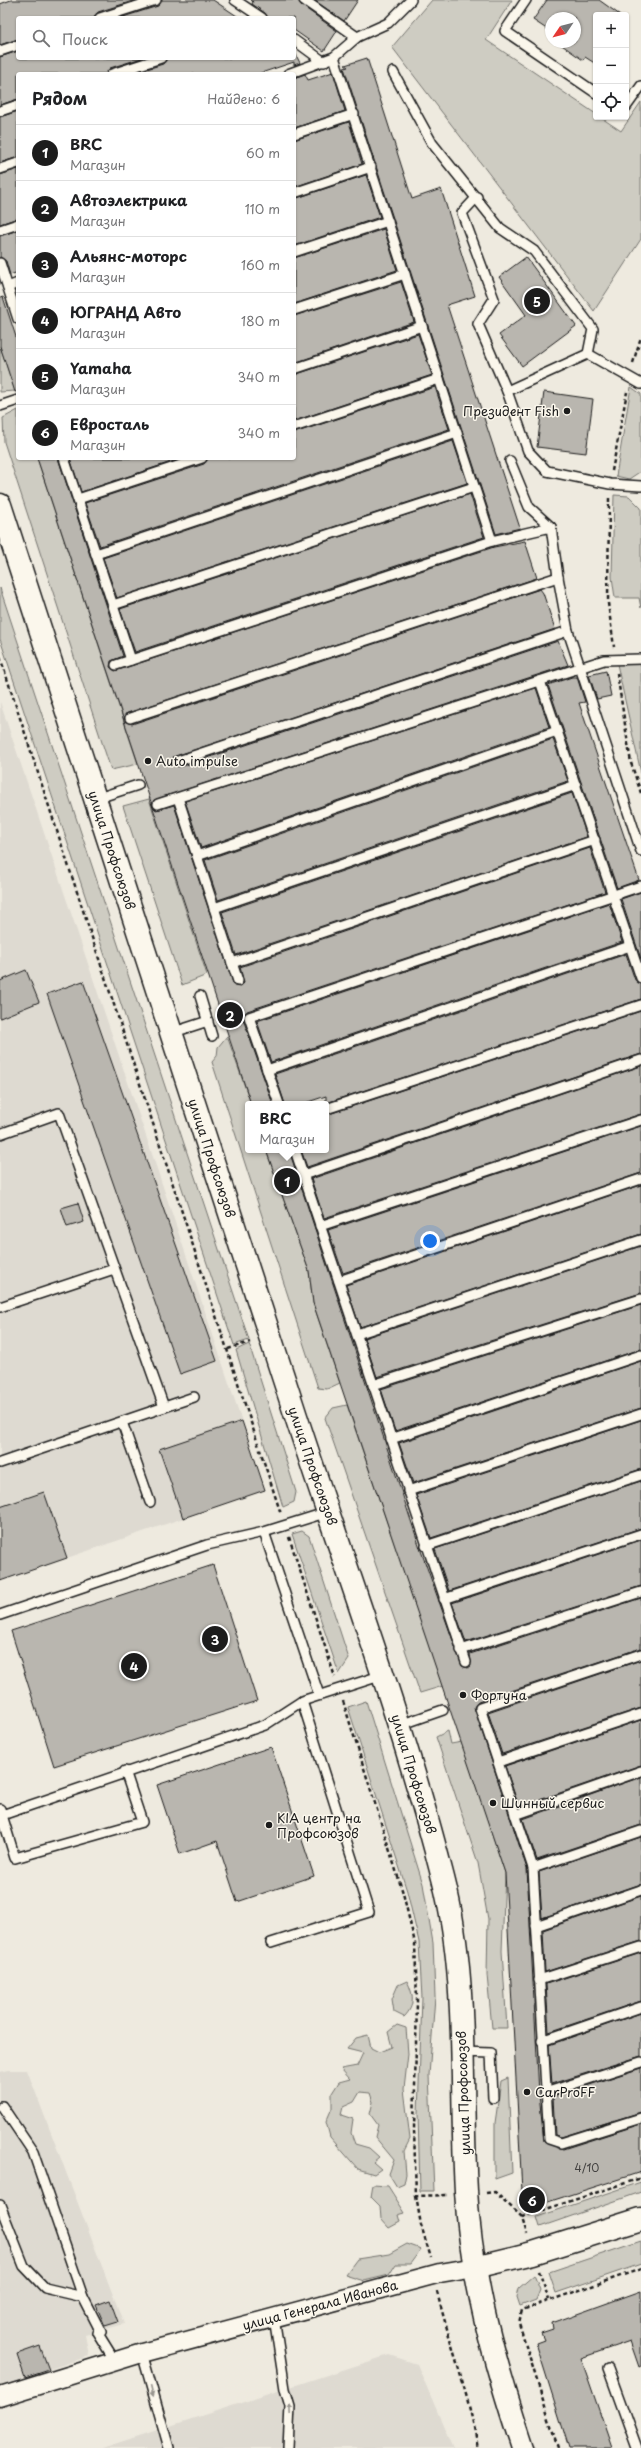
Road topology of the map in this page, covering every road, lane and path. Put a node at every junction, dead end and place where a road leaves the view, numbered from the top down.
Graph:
1 (156, 0) edge
2 (235, 0) edge
3 (304, 0) edge
4 (411, 0) edge
5 (526, 0) edge
6 (106, 16) edge
7 (259, 16) edge
8 (357, 37) junction
9 (296, 41) edge
10 (16, 46) edge
11 (0, 50) edge
12 (334, 57) junction
13 (155, 60) edge
14 (324, 62) junction
15 (118, 72) edge
16 (294, 72) edge
17 (393, 72) dead end
18 (641, 86) edge
19 (593, 91) edge
20 (629, 103) edge
21 (16, 106) edge
22 (0, 111) edge
23 (354, 114) junction
24 (296, 133) edge
25 (16, 164) edge
26 (371, 167) junction
27 (0, 169) edge
28 (296, 192) edge
29 (477, 197) junction
30 (388, 221) junction
31 (16, 225) edge
32 (0, 230) edge
33 (296, 251) edge
34 (0, 263) edge
35 (405, 274) junction
36 (16, 284) edge
37 (8, 287) junction
38 (296, 309) edge
39 (16, 313) edge
40 (422, 326) junction
41 (641, 337) edge
42 (588, 354) junction
43 (296, 368) edge
44 (629, 378) junction
45 (439, 379) junction
46 (641, 384) edge
47 (507, 390) junction
48 (16, 401) edge
49 (0, 406) edge
50 (296, 426) edge
51 (457, 433) junction
52 (65, 460) edge
53 (196, 460) edge
54 (510, 461) dead end
55 (610, 484) junction
56 (641, 486) edge
57 (474, 487) junction
58 (78, 499) junction
59 (0, 505) edge
60 (551, 527) junction
61 (492, 541) junction
62 (96, 554) junction
63 (558, 578) junction
64 (113, 605) junction
65 (568, 631) junction
66 (0, 657) edge
67 (641, 659) edge
68 (131, 660) junction
69 (616, 661) junction
70 (116, 665) dead end
71 (581, 668) junction
72 (540, 681) junction
73 (130, 718) dead end
74 (557, 731) junction
75 (178, 761) dead end
76 (576, 784) junction
77 (138, 785) dead end
78 (641, 793) edge
79 (178, 798) junction
80 (95, 799) junction
81 (158, 804) dead end
82 (595, 840) junction
83 (641, 851) edge
84 (197, 856) junction
85 (641, 886) edge
86 (613, 894) junction
87 (214, 908) junction
88 (630, 946) junction
89 (232, 963) junction
90 (641, 978) edge
91 (238, 981) dead end
92 (200, 996) dead end
93 (641, 1005) edge
94 (208, 1021) junction
95 (171, 1033) junction
96 (212, 1036) dead end
97 (641, 1060) edge
98 (267, 1070) junction
99 (278, 1101) edge
100 (329, 1108) edge
101 (641, 1120) edge
102 (1, 1132) edge
103 (296, 1153) edge
104 (303, 1175) junction
105 (641, 1179) edge
106 (320, 1226) junction
107 (641, 1240) edge
108 (114, 1269) junction
109 (339, 1281) junction
110 (641, 1299) edge
111 (0, 1307) edge
112 (357, 1334) junction
113 (250, 1342) dead end
114 (228, 1349) junction
115 (641, 1355) edge
116 (373, 1385) junction
117 (194, 1397) dead end
118 (164, 1407) junction
119 (641, 1414) edge
120 (122, 1422) junction
121 (391, 1439) junction
122 (0, 1463) edge
123 (641, 1475) edge
124 (408, 1491) junction
125 (150, 1502) dead end
126 (328, 1512) junction
127 (285, 1525) junction
128 (264, 1532) junction
129 (641, 1534) edge
130 (426, 1546) junction
131 (641, 1592) edge
132 (444, 1599) junction
133 (0, 1615) edge
134 (461, 1650) junction
135 (641, 1654) edge
136 (466, 1662) dead end
137 (383, 1675) junction
138 (339, 1689) junction
139 (319, 1695) junction
140 (302, 1701) junction
141 (443, 1710) dead end
142 (641, 1714) edge
143 (400, 1725) junction
144 (498, 1762) junction
145 (125, 1771) junction
146 (641, 1771) edge
147 (1, 1812) edge
148 (515, 1815) junction
149 (641, 1831) edge
150 (533, 1868) junction
151 (641, 1890) edge
152 (536, 1926) junction
153 (271, 1943) dead end
154 (641, 1947) edge
155 (539, 1980) junction
156 (641, 2008) edge
157 (542, 2041) junction
158 (462, 2052) junction
159 (641, 2062) edge
160 (545, 2093) junction
161 (493, 2098) dead end
162 (0, 2114) edge
163 (641, 2118) edge
164 (641, 2178) edge
165 (466, 2195) junction
166 (416, 2196) junction
167 (0, 2205) edge
168 (641, 2218) edge
169 (475, 2267) junction
170 (641, 2270) edge
171 (433, 2274) junction
172 (83, 2297) junction
173 (274, 2317) junction
174 (142, 2353) junction
175 (115, 2361) junction
176 (608, 2368) dead end
177 (0, 2397) edge
178 (518, 2445) edge
179 (168, 2448) edge
180 (288, 2448) edge
181 (478, 2448) edge
182 (558, 2448) edge
183 (637, 2448) edge

1 - 6 lane
2 - 7 lane
3 - 8 lane
4 - 8 lane
5 - 19 lane
8 - 12 lane
9 - 14 lane
10 - 11 lane
12 - 14 lane
12 - 23 lane
13 - 15 lane
14 - 16 lane
17 - 29 lane
18 - 20 lane
21 - 22 lane
23 - 24 lane
23 - 26 lane
25 - 27 lane
26 - 28 lane
26 - 30 lane
29 - 42 lane
29 - 47 lane
30 - 33 lane
30 - 35 lane
31 - 32 lane
34 - 37 lane
35 - 38 lane
35 - 40 lane
36 - 37 lane
37 - 39 lane
40 - 43 lane
40 - 45 lane
41 - 44 path
42 - 44 lane
42 - 47 lane
44 - 46 lane
44 - 55 path
45 - 50 lane
45 - 51 lane
47 - 55 lane
48 - 49 lane
51 - 57 lane
51 - 62 lane
52 - 58 lane
53 - 58 lane
54 - 60 lane
55 - 56 lane
55 - 69 path
57 - 61 lane
57 - 64 lane
58 - 62 lane
59 - 80 main road, улица Профсоюзов
60 - 61 lane
60 - 63 lane
61 - 68 lane
62 - 64 lane
63 - 65 lane
63 - 73 lane
64 - 68 lane
65 - 71 lane
65 - 75 lane
66 - 114 path
67 - 69 lane
68 - 70 lane
69 - 71 lane
69 - 78 path
71 - 72 lane
71 - 83 lane
72 - 74 lane
72 - 79 lane
74 - 76 lane
74 - 84 lane
76 - 82 lane
76 - 87 lane
77 - 80 lane
79 - 81 lane
79 - 84 lane
80 - 95 main road, улица Профсоюзов
82 - 86 lane
82 - 89 lane
84 - 87 lane
85 - 86 lane
86 - 88 lane
86 - 98 lane
87 - 89 lane
88 - 90 lane
88 - 98 lane
89 - 91 lane
92 - 94 lane
93 - 100 lane
94 - 95 lane
94 - 96 lane
95 - 126 main road, улица Профсоюзов
97 - 104 lane
98 - 99 lane
101 - 106 lane
102 - 108 lane
103 - 104 lane
104 - 106 lane
105 - 109 lane
106 - 109 lane
107 - 112 lane
108 - 111 lane
108 - 118 lane
109 - 112 lane
110 - 116 lane
112 - 116 lane
113 - 114 path
114 - 127 path
115 - 121 lane
116 - 121 lane
117 - 118 lane
118 - 120 lane
119 - 124 lane
120 - 122 lane
120 - 125 lane
121 - 124 lane
123 - 130 lane
124 - 130 lane
126 - 127 lane
126 - 137 main road, улица Профсоюзов
127 - 128 lane
127 - 138 path
128 - 133 lane
128 - 139 lane
129 - 132 lane
130 - 132 lane
131 - 134 lane
132 - 134 lane
134 - 136 lane
135 - 144 lane
137 - 138 lane
137 - 143 main road, улица Профсоюзов
138 - 139 lane
138 - 166 path
139 - 140 lane
140 - 145 lane
140 - 153 lane
141 - 143 lane
142 - 144 lane
143 - 158 main road, улица Профсоюзов
144 - 148 lane
145 - 147 lane
145 - 147 lane
146 - 148 lane
148 - 150 lane
149 - 150 lane
150 - 152 lane
151 - 152 lane
152 - 155 lane
154 - 155 lane
155 - 157 lane
156 - 157 lane
157 - 160 lane
158 - 161 lane
158 - 165 main road, улица Профсоюзов
159 - 160 lane
160 - 163 lane
162 - 172 lane
164 - 165 path
165 - 166 path
165 - 169 main road, улица Профсоюзов
166 - 171 path
167 - 172 lane
168 - 169 main road, улица Генерала Иванова
169 - 171 street, улица Генерала Иванова
169 - 178 main road, улица Профсоюзов
170 - 182 path
171 - 173 street, улица Генерала Иванова
171 - 181 path
172 - 175 lane
173 - 174 street, улица Генерала Иванова
180 -> 173 lane
174 - 175 street, улица Генерала Иванова
174 -> 179 lane
175 - 177 street, улица Генерала Иванова
176 - 183 lane

